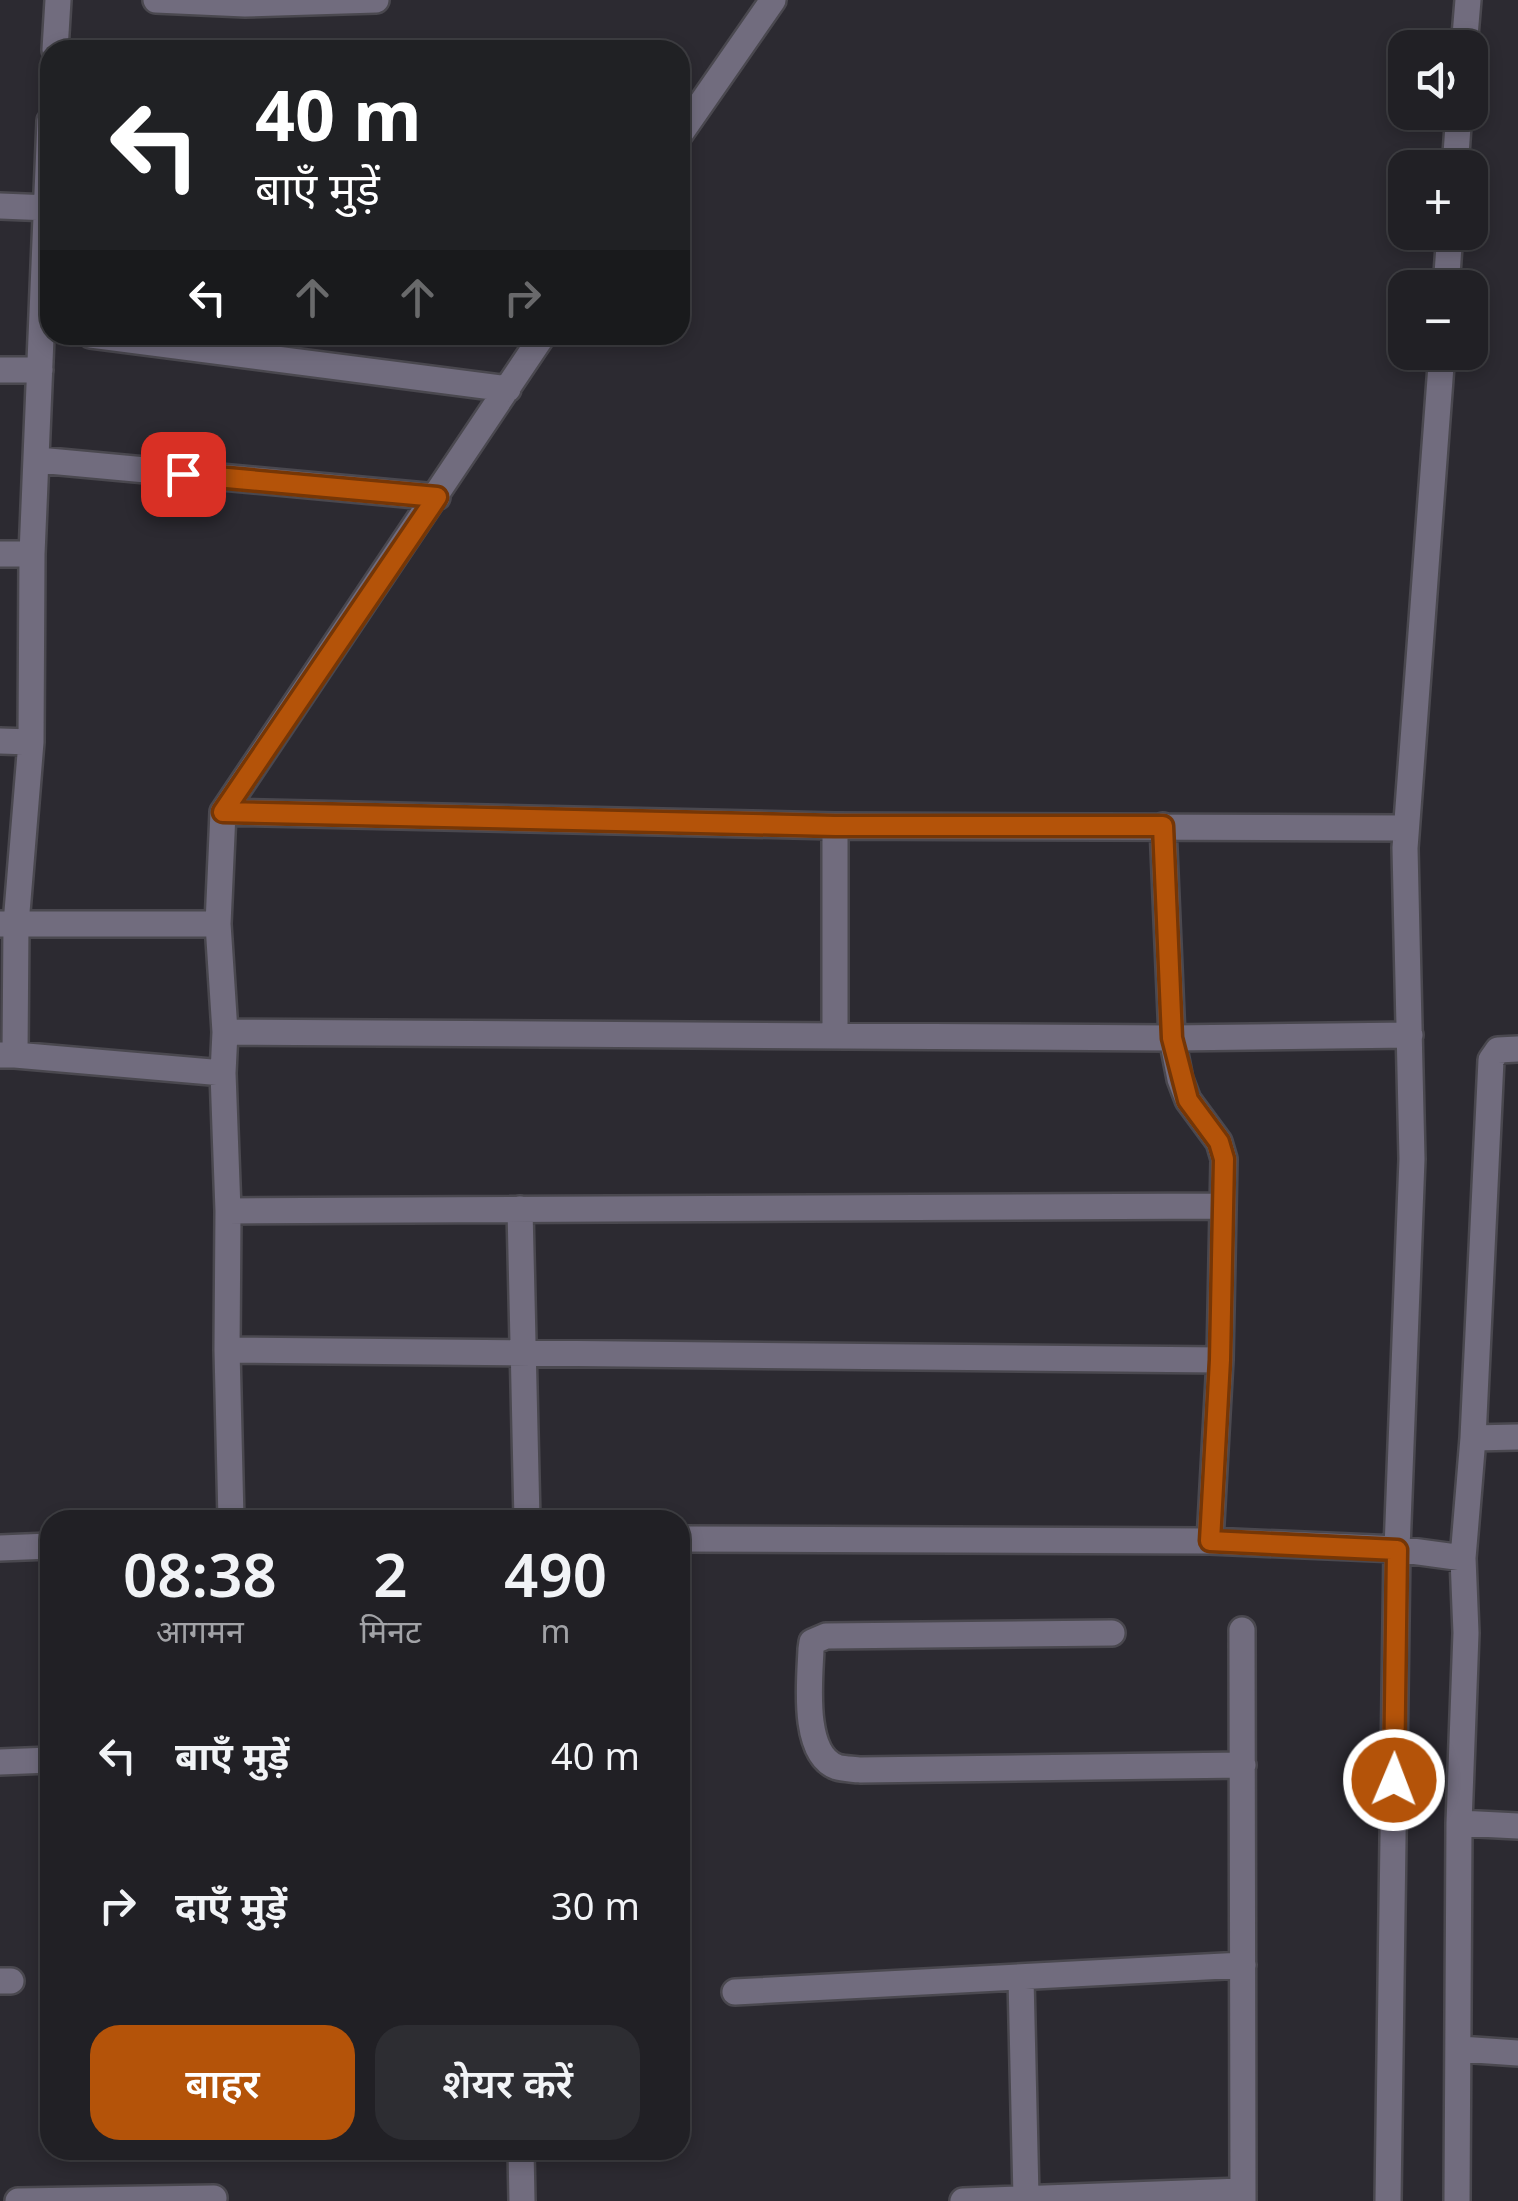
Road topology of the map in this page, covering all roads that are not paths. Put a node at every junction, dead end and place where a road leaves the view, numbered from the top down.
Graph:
1 (58, 0) edge
2 (156, 0) edge
3 (376, 0) edge
4 (773, 0) edge
5 (1468, 0) edge
6 (322, 1) edge
7 (1466, 30) edge
8 (56, 40) edge
9 (690, 120) edge
10 (0, 206) edge
11 (40, 208) edge
12 (44, 345) edge
13 (168, 345) edge
14 (537, 345) edge
15 (0, 370) edge
16 (40, 370) junction
17 (1441, 370) edge
18 (508, 389) junction
19 (38, 460) junction
20 (437, 497) junction
21 (0, 554) edge
22 (32, 554) junction
23 (0, 742) edge
24 (31, 742) junction
25 (223, 812) junction
26 (835, 826) junction
27 (1163, 826) junction
28 (1406, 828) junction
29 (8, 924) edge
30 (218, 924) junction
31 (225, 1032) junction
32 (1410, 1035) junction
33 (836, 1036) junction
34 (1172, 1038) junction
35 (1518, 1050) edge
36 (8, 1055) edge
37 (222, 1073) junction
38 (1224, 1206) junction
39 (520, 1209) junction
40 (228, 1210) junction
41 (227, 1350) junction
42 (525, 1353) junction
43 (1220, 1360) junction
44 (1518, 1437) edge
45 (1473, 1438) junction
46 (231, 1510) edge
47 (527, 1510) edge
48 (690, 1539) edge
49 (1210, 1541) junction
50 (40, 1546) edge
51 (0, 1548) edge
52 (1397, 1550) junction
53 (1463, 1558) junction
54 (1242, 1630) dead end
55 (1112, 1633) dead end
56 (40, 1760) edge
57 (0, 1762) edge
58 (1243, 1765) junction
59 (1459, 1822) junction
60 (1518, 1826) edge
61 (1243, 1964) junction
62 (1022, 1978) junction
63 (735, 1992) dead end
64 (1460, 2049) junction
65 (1518, 2053) edge
66 (520, 2160) edge
67 (1242, 2196) edge
68 (214, 2198) dead end
69 (1026, 2198) junction
70 (18, 2201) edge
71 (522, 2201) edge
72 (963, 2201) edge
73 (1388, 2201) edge
74 (1457, 2201) edge

1 - 8 street
2 - 6 street
3 - 6 street
4 - 9 street
5 - 7 street
10 - 11 street
12 - 16 street
13 - 18 street
14 - 18 street
15 - 16 street
16 - 19 street
17 - 28 street
18 - 20 street
19 - 20 street
19 - 22 street
20 - 25 street
21 - 22 street
22 - 24 street
23 - 24 street
24 - 29 street
25 - 26 street
25 - 30 street
26 - 27 street
26 - 33 street
27 - 28 street
27 - 34 street
28 - 32 street
29 - 30 street
29 - 36 street
30 - 31 street
31 - 33 street
31 - 37 street
32 - 34 street
32 - 52 street
33 - 34 street
34 - 38 street
35 - 45 street
36 - 37 street
37 - 40 street
38 - 39 street
38 - 43 street
39 - 40 street
39 - 42 street
40 - 41 street
41 - 42 street
41 - 46 street
42 - 43 street
42 - 47 street
43 - 49 street
44 - 45 street
45 - 53 street
48 - 49 street
49 - 52 street
50 - 51 street
52 - 53 street
52 - 73 street
53 - 59 street
54 - 58 street
55 - 58 street
56 - 57 street
58 - 61 street
59 - 60 street
59 - 64 street
61 - 62 street
61 - 67 street
62 - 63 street
62 - 69 street
64 - 65 street
64 - 74 street
66 - 71 street
67 - 69 street
68 - 70 street
69 - 72 street

